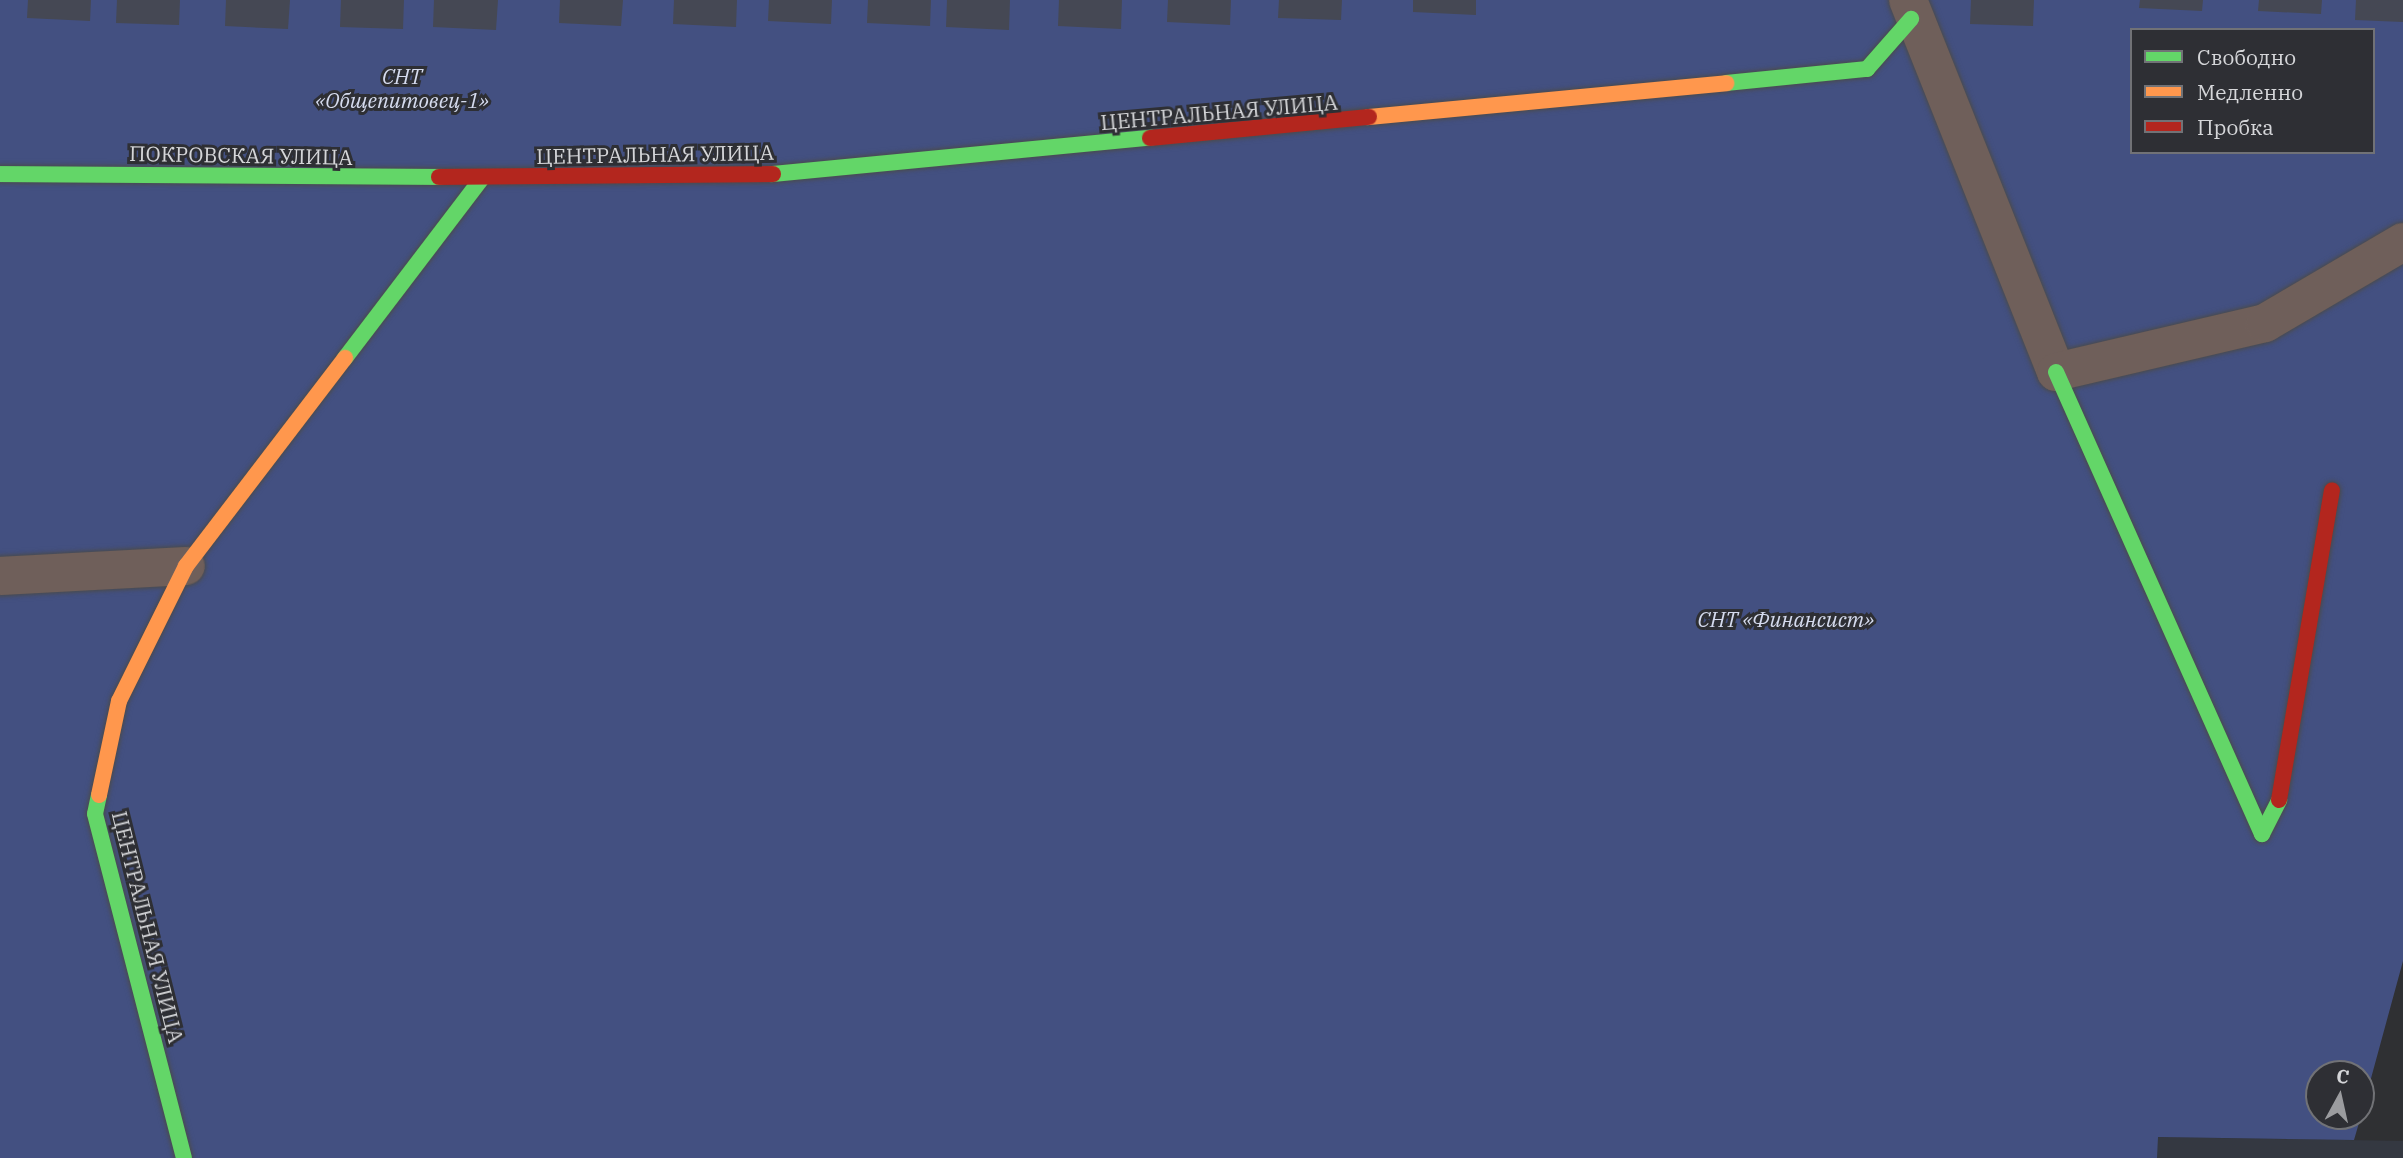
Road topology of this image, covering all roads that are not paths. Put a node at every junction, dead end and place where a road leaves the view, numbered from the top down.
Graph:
1 (1909, 9) edge
2 (0, 174) edge
3 (482, 178) junction
4 (2403, 242) edge
5 (2056, 372) junction
6 (2332, 491) dead end
7 (186, 566) junction
8 (0, 576) edge
9 (184, 1158) edge

1 - 3 street, ЦЕНТРАЛЬНАЯ УЛИЦА
1 - 5 street
2 - 3 street, ПОКРОВСКАЯ УЛИЦА
3 - 7 street, ЦЕНТРАЛЬНАЯ УЛИЦА
4 - 5 street
5 - 6 street
7 - 8 street
7 - 9 street, ЦЕНТРАЛЬНАЯ УЛИЦА

